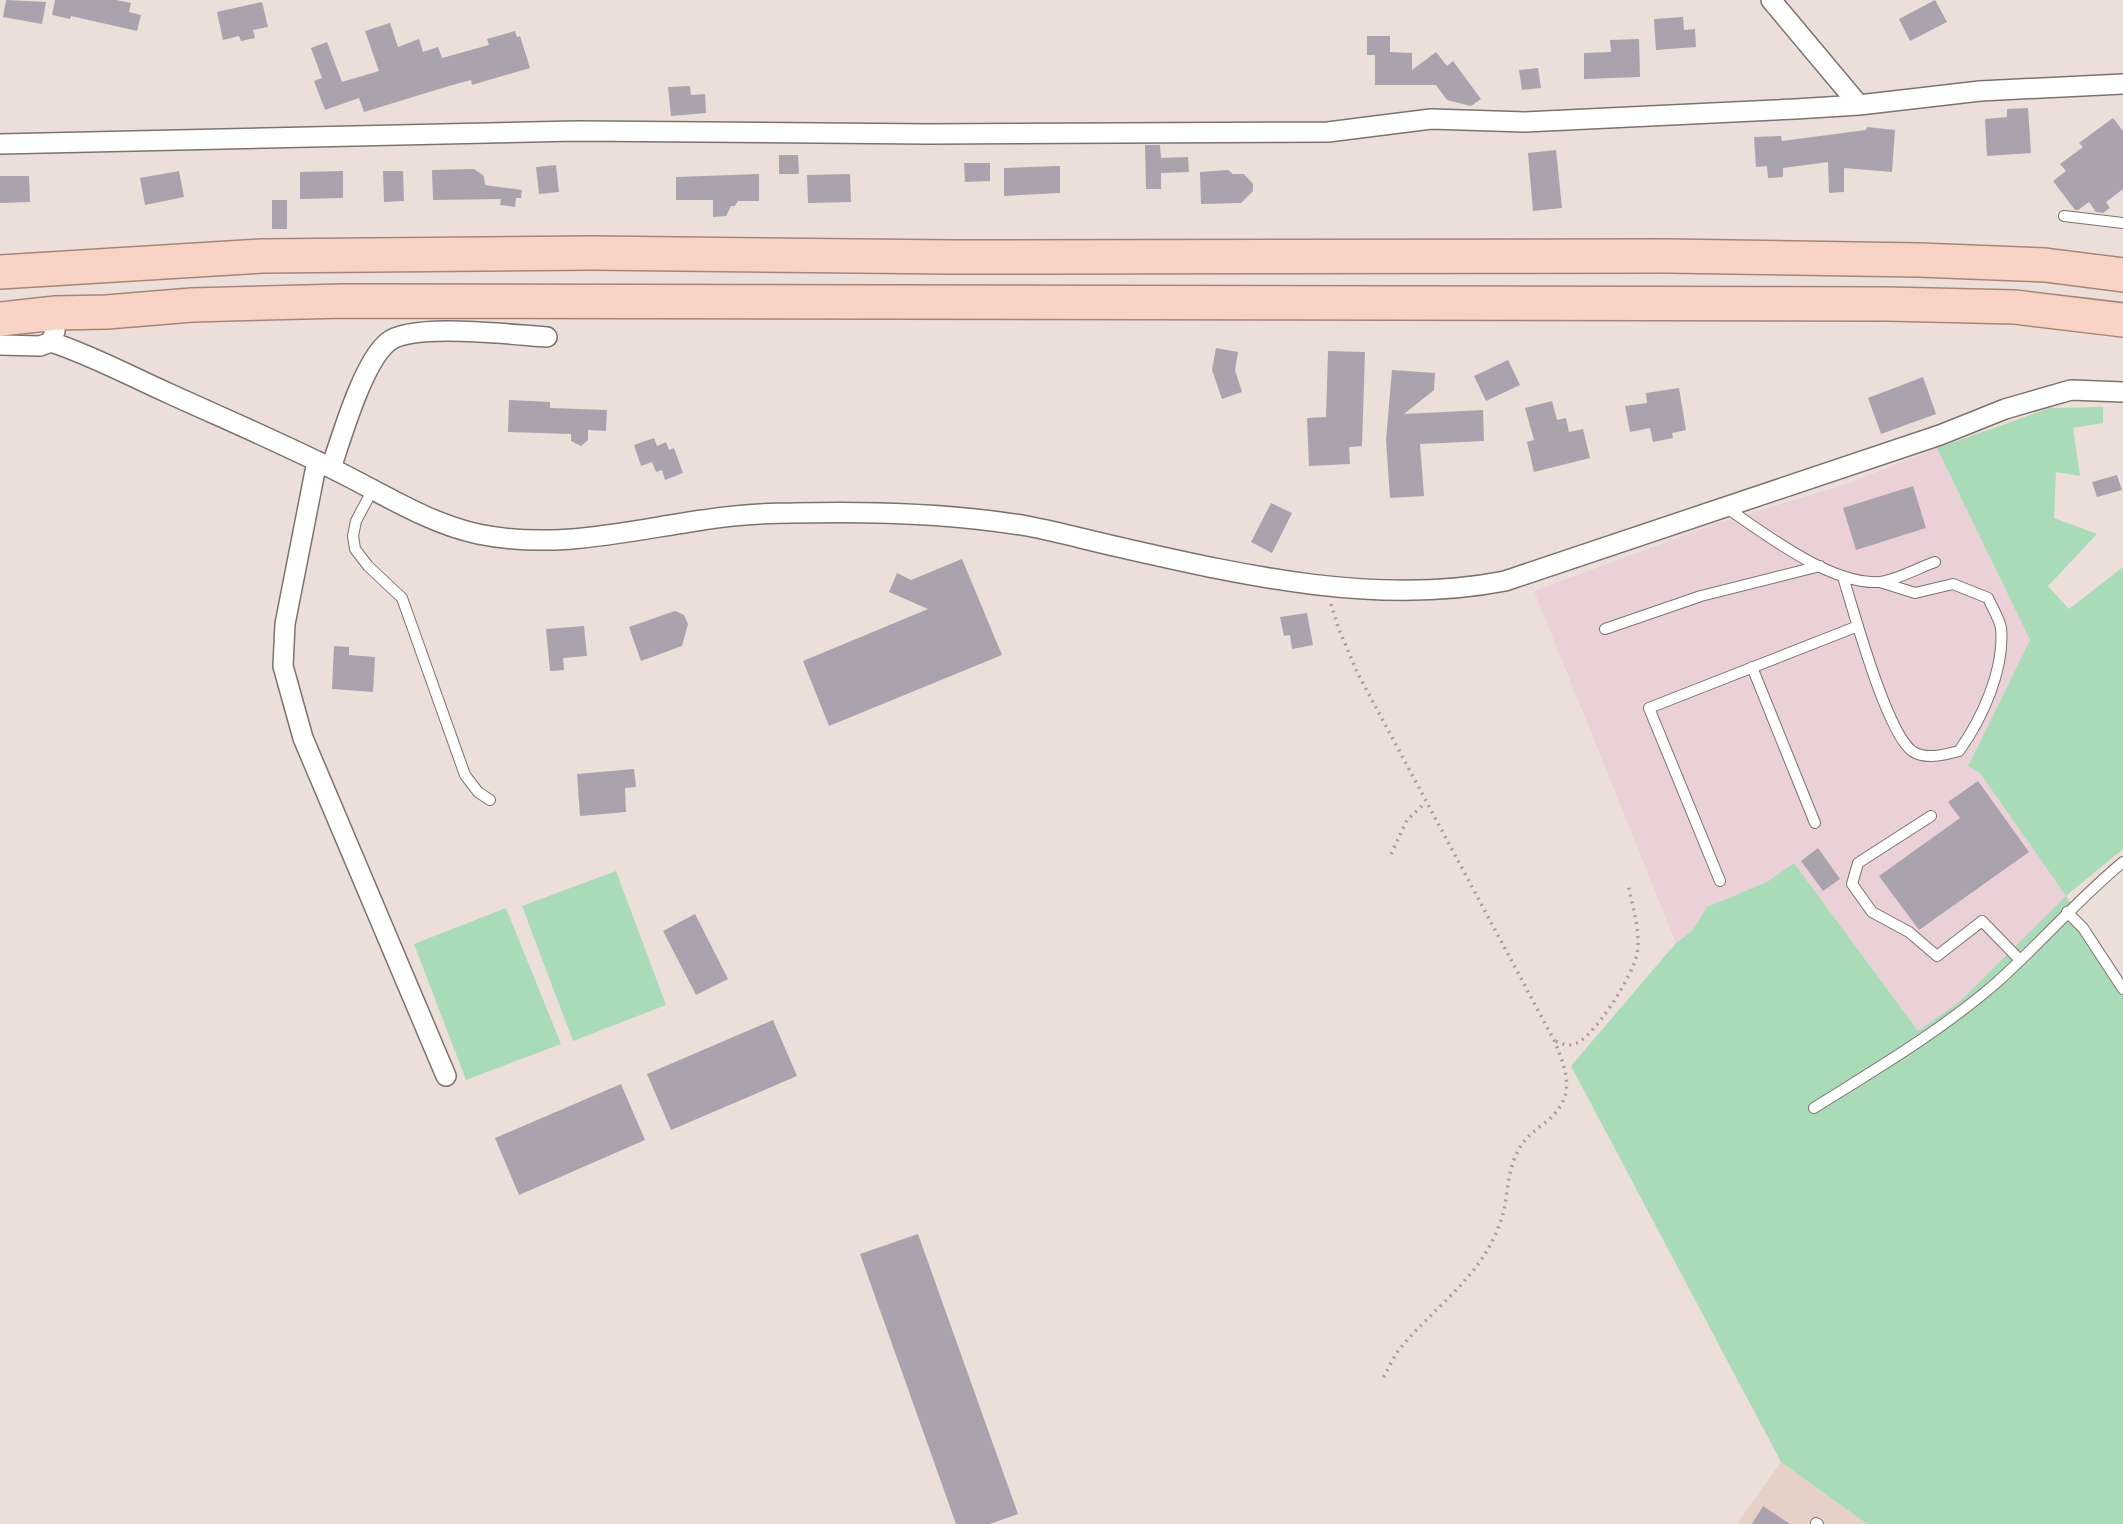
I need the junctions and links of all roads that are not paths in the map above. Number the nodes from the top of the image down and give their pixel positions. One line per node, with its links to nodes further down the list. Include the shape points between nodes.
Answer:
1 (1771, 0): 3 (street)
2 (2123, 84): 3 (street, via 1980,91)
3 (1859, 106): 4 (street, via 1525,122 1431,119 1298,133 577,131)
4 (0, 144)
5 (2064, 216): 6 (lane)
6 (2123, 223)
7 (0, 272): 8 (highway, via 262,256 606,253 1919,260 2045,265)
8 (2123, 275)
9 (0, 319): 11 (highway)
10 (2123, 320): 11 (highway, via 2015,307 1887,304 344,301 107,312)
11 (54, 327): 13 (street, via 40,346); 15 (street)
12 (547, 337): 15 (street, via 432,331 389,340 373,358)
13 (0, 345)
14 (2123, 392): 17 (street, via 2071,390)
15 (324, 464): 16 (street); 33 (street, via 285,624 282,666 303,738)
16 (373, 489): 17 (street, via 429,517 475,533 529,541 581,539 754,515 939,515 1028,526 1273,578 1407,591 1481,585 1551,567); 25 (lane, via 356,521 355,550 402,598 465,775)
17 (1723, 506): 19 (lane)
18 (1935, 562): 21 (lane)
19 (1820, 566): 20 (lane); 23 (lane, via 1701,596)
20 (1843, 577): 21 (lane); 22 (lane)
21 (1880, 582): 22 (lane, via 1915,593 1953,584 1988,598 2000,625 2001,655 1974,730 1959,751 1936,757 1912,751 1879,689)
22 (1858, 626): 24 (lane)
23 (1605, 629)
24 (1752, 667): 27 (lane); 29 (lane, via 1648,708)
25 (490, 800)
26 (1931, 816): 31 (lane, via 1857,863 1852,884 1872,912 1909,932 1937,956 1982,921)
27 (1815, 823)
28 (2123, 862): 30 (lane)
29 (1720, 881)
30 (2067, 912): 31 (lane); 32 (lane, via 2083,928)
31 (2019, 959): 34 (lane, via 1926,1038)
32 (2123, 989)
33 (446, 1076)
34 (1814, 1108)

